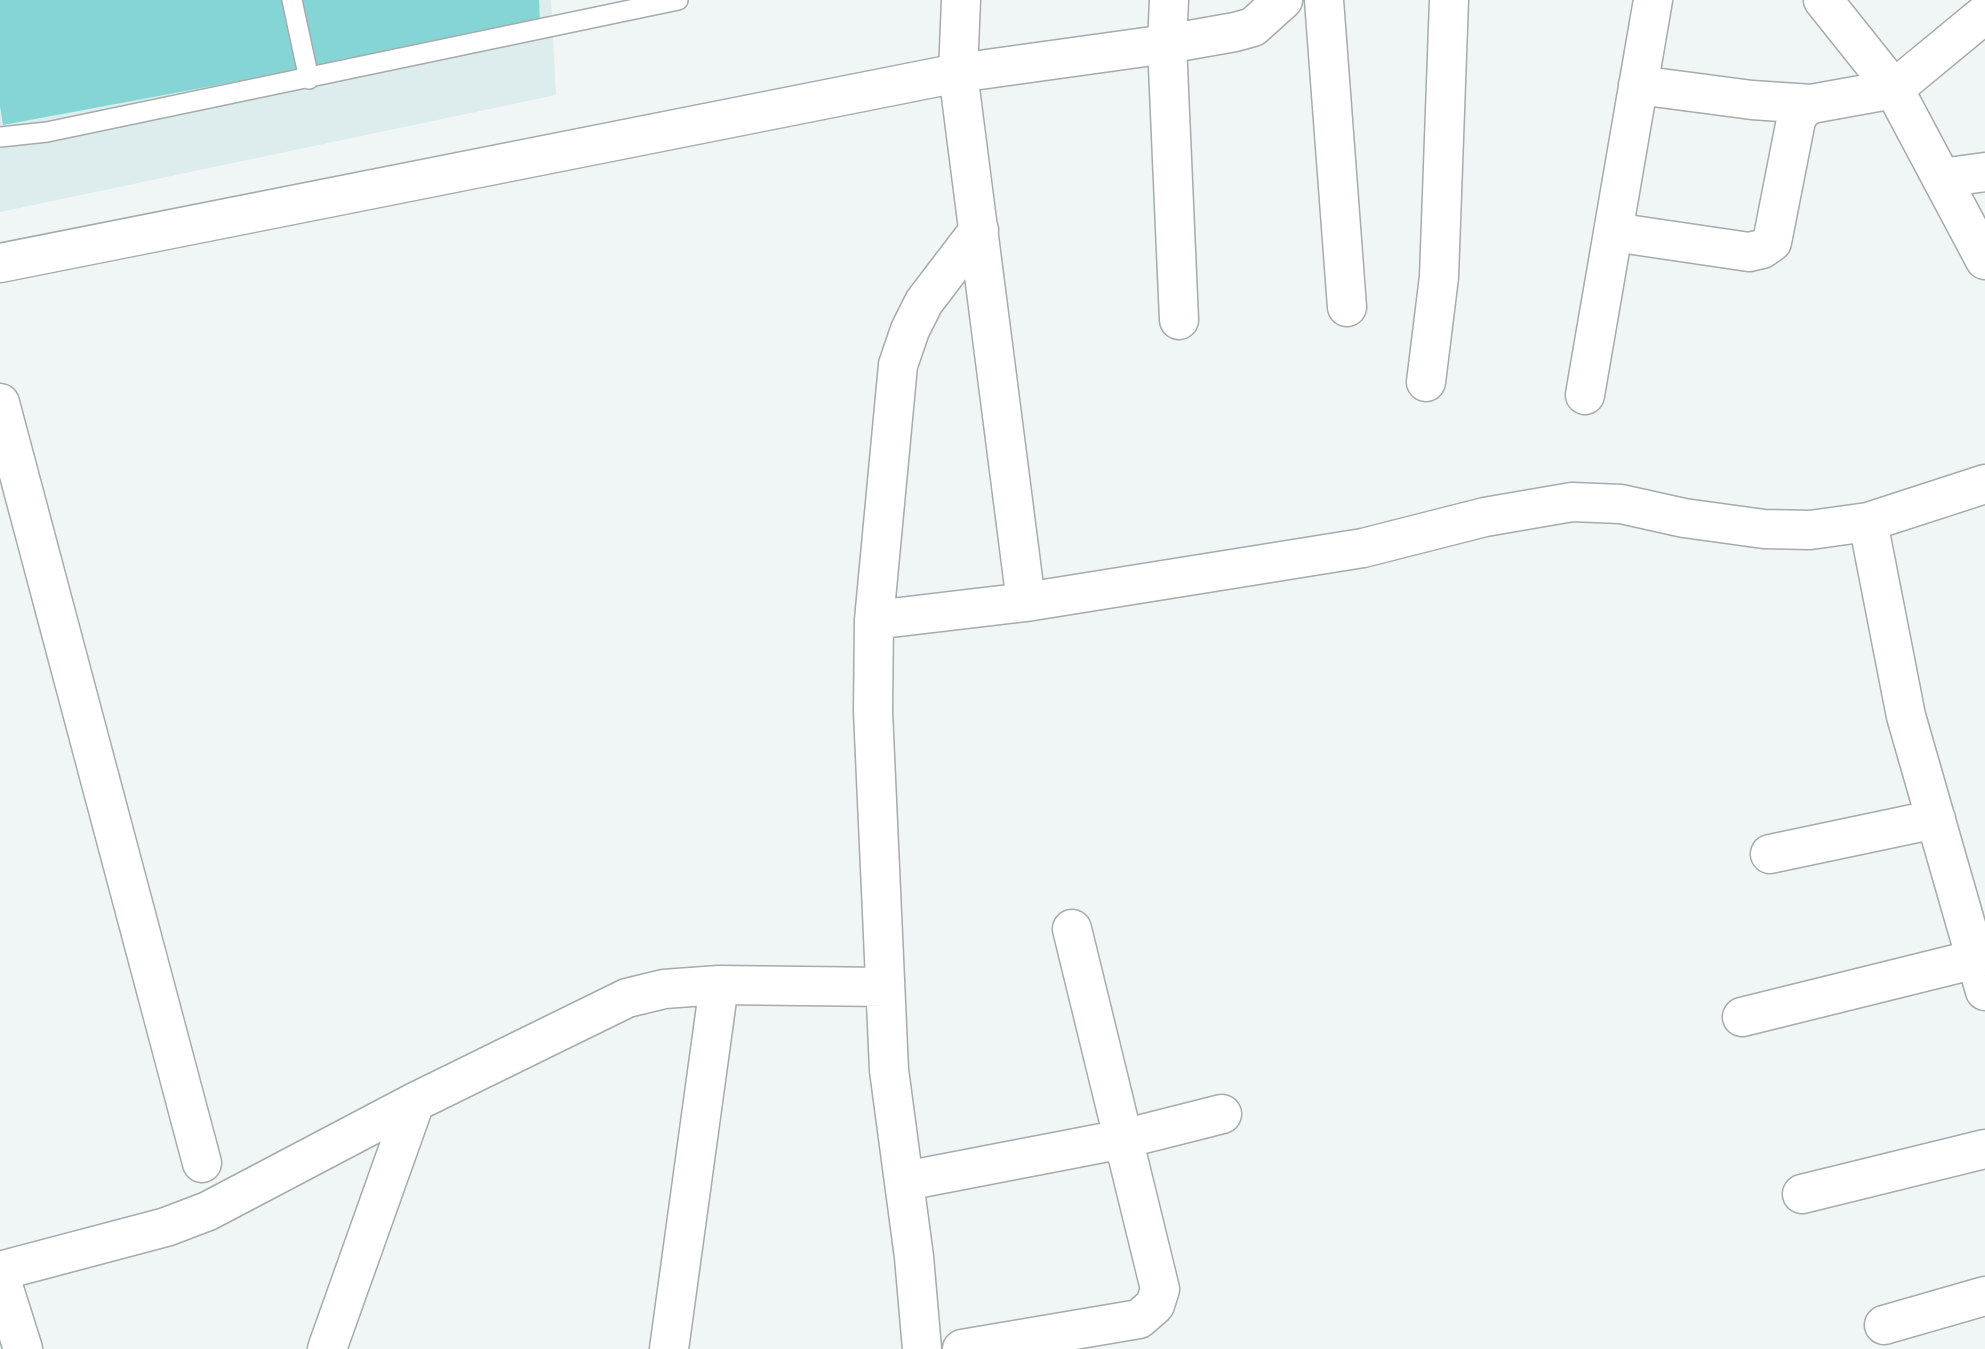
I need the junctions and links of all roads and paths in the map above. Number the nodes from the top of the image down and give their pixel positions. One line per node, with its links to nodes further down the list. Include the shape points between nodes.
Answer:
1 (292, 0): 13 (lane)
2 (678, 0): 13 (lane)
3 (961, 0): 12 (street)
4 (1169, 0): 11 (street)
5 (1283, 0): 11 (street, via 1253,27)
6 (1324, 0): 24 (street)
7 (1449, 0): 26 (street, via 1439,277)
8 (1653, 0): 14 (street)
9 (1823, 0): 15 (street)
10 (1985, 15): 15 (street)
11 (1167, 44): 12 (street); 25 (street)
12 (958, 73): 20 (street); 23 (street)
13 (309, 79): 17 (lane, via 47,132)
14 (1638, 85): 16 (street); 21 (street)
15 (1894, 89): 16 (street); 19 (street)
16 (1811, 104): 21 (street, via 1796,120 1772,242 1762,250 1749,252)
17 (0, 137)
18 (1985, 172): 19 (street)
19 (1941, 178): 22 (street)
20 (979, 230): 32 (street); 33 (street, via 924,302 898,365)
21 (1613, 232): 27 (street)
22 (1985, 260)
23 (0, 263)
24 (1347, 307)
25 (1179, 320)
26 (1426, 382)
27 (1585, 395)
28 (0, 403): 29 (street)
29 (9, 475): 45 (street)
30 (1985, 484): 31 (street)
31 (1868, 522): 32 (street, via 1810,530 1765,529 1621,504 1572,502 1485,517 1363,548); 34 (street, via 1906,716)
32 (1026, 602): 33 (street)
33 (874, 620): 39 (street, via 873,711)
34 (1936, 819): 35 (street); 37 (street)
35 (1770, 854)
36 (1072, 929): 43 (street)
37 (1978, 951): 40 (street)
38 (719, 985): 39 (street); 41 (street, via 664,989 627,998); 53 (street)
39 (885, 987): 46 (street, via 889,1070)
40 (1742, 1017)
41 (415, 1102): 48 (street, via 208,1211); 52 (street)
42 (1222, 1114): 43 (street)
43 (1124, 1139): 46 (street); 55 (street, via 1160,1289 1155,1305 1139,1319)
44 (1985, 1149): 47 (street)
45 (202, 1163)
46 (905, 1181): 54 (street)
47 (1802, 1194)
48 (0, 1274): 51 (street)
49 (1985, 1296): 50 (street)
50 (1884, 1325)
51 (23, 1349)
52 (327, 1349)
53 (669, 1349)
54 (922, 1349)
55 (962, 1349)

